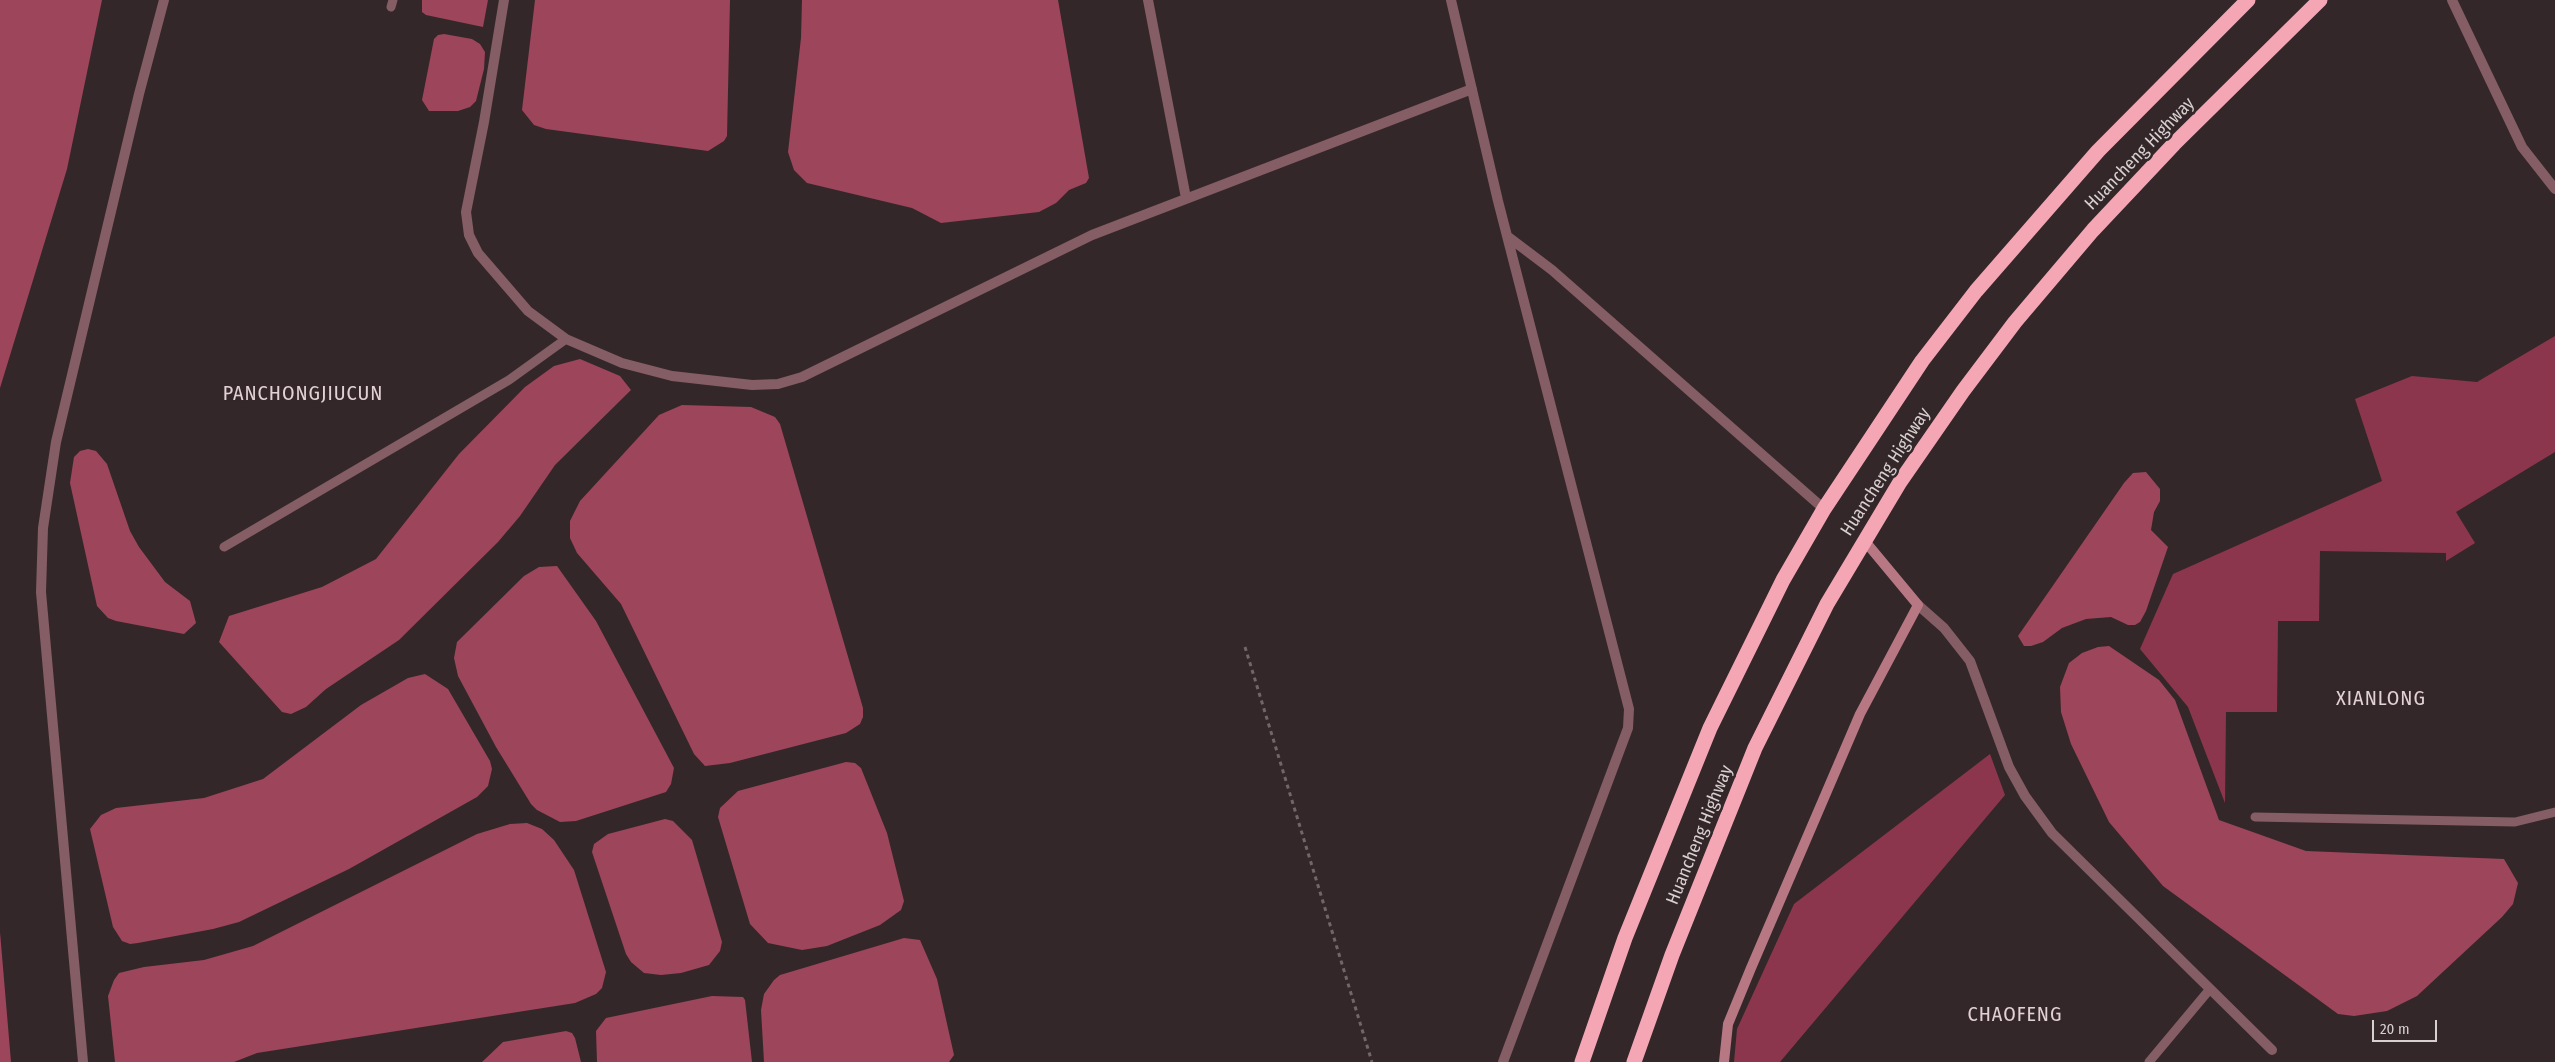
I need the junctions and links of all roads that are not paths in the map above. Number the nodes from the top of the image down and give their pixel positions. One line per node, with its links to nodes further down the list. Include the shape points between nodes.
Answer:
1 (164, 0): 21 (street, via 136,103 56,442 43,528 41,592)
2 (504, 0): 12 (street, via 466,212 467,224 484,260 528,311)
3 (1148, 0): 10 (street)
4 (1451, 0): 8 (street)
5 (2248, 0): 13 (highway, Huancheng Highway, via 2098,151 1976,291 1922,362)
6 (2320, 0): 14 (highway, Huancheng Highway, via 2154,164 2021,315 1963,390)
7 (2452, 0): 9 (street, via 2522,147)
8 (1472, 89): 10 (street); 11 (street)
9 (2555, 189)
10 (1186, 198): 12 (street, via 1092,235 802,377 778,384 752,385 672,376 622,363)
11 (1507, 236): 13 (street, via 1552,270); 22 (street, via 1622,674 1630,720)
12 (566, 339): 15 (lane, via 509,380)
13 (1824, 509): 23 (highway, Huancheng Highway, via 1783,580 1710,728 1625,938)
14 (1864, 540): 16 (street); 24 (highway, Huancheng Highway, via 1822,613 1755,748 1672,956)
15 (224, 547)
16 (1918, 605): 19 (street, via 1944,628 1970,661 2009,767 2052,833); 25 (street, via 1860,714 1750,968 1728,1024)
17 (2555, 812): 18 (lane, via 2515,822)
18 (2255, 817)
19 (2210, 989): 20 (street); 26 (lane)
20 (2272, 1050)
21 (83, 1062)
22 (1504, 1062)
23 (1582, 1062)
24 (1634, 1062)
25 (1724, 1062)
26 (2149, 1062)

